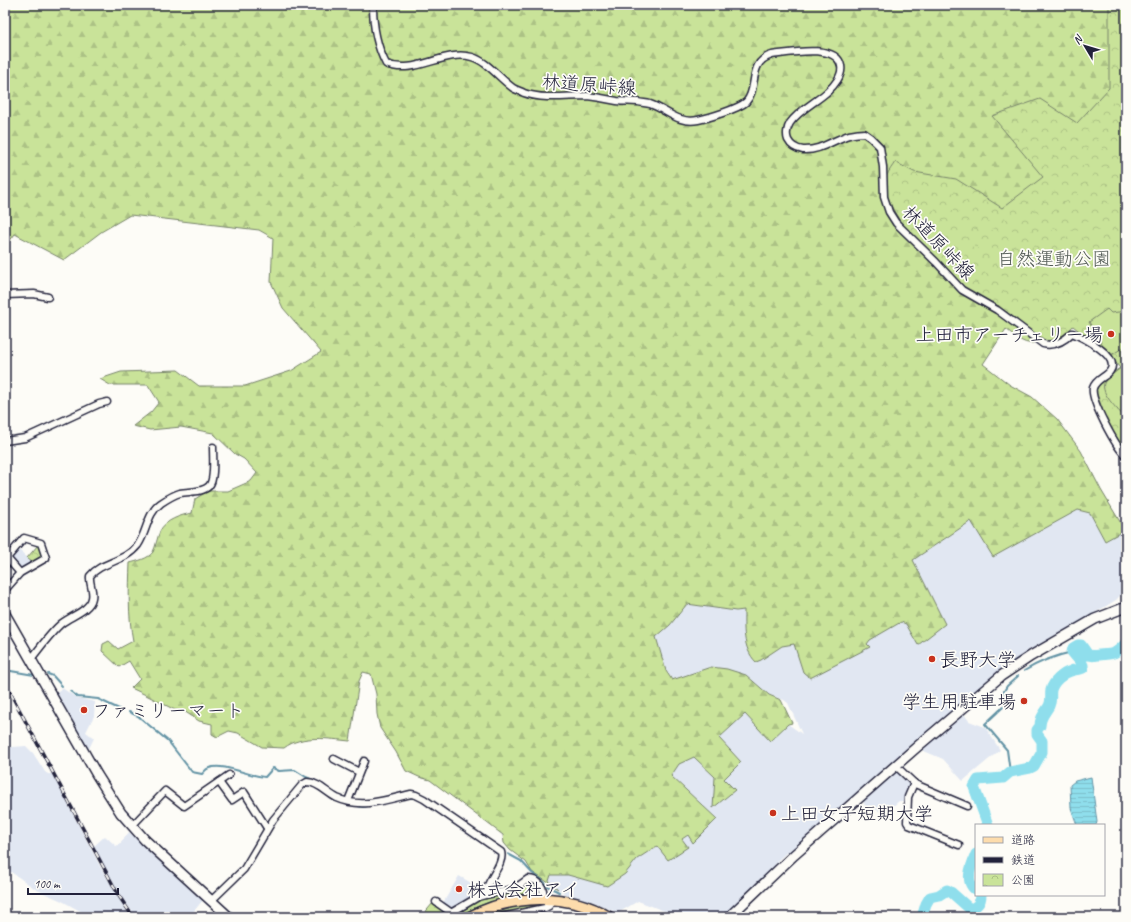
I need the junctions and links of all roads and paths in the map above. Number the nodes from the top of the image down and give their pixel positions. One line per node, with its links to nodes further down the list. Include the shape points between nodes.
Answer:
1 (374, 5): 7 (street, 林道原峠線, via 373,22 377,44 386,64 402,67 462,55 474,57 513,88 526,93 541,97 589,96 650,104 678,119 696,120 731,110 746,102 759,63 766,56 810,51 835,55 839,58 842,69 839,77 828,91 790,123 787,138 791,145 798,149 810,150 848,135 864,133 880,147 884,197 889,212 905,233 962,290 997,310 1043,344 1056,344 1072,333 1096,345 1111,360 1112,369 1094,385 1093,391 1106,426)
2 (5, 295): 3 (street, via 34,294)
3 (48, 297)
4 (107, 402): 5 (street, via 26,438)
5 (5, 441)
6 (213, 447): 12 (street, via 212,478 208,486 172,496 159,504 152,512 138,545 128,555 96,569 90,576 91,602 84,610 60,625)
7 (1126, 456)
8 (20, 573): 8 (street, via 46,558 41,543 24,538 7,558); 9 (street)
9 (5, 590)
10 (1126, 607): 15 (street, via 1095,619 1015,666)
11 (5, 614): 12 (street)
12 (31, 659): 22 (street, via 97,775 121,814)
13 (334, 759): 16 (street)
14 (364, 761): 16 (street)
15 (896, 766): 19 (street); 35 (street, via 794,855)
16 (359, 772): 20 (street)
17 (229, 775): 18 (street)
18 (219, 782): 22 (street, via 184,806 165,791); 23 (street, via 232,800 244,792)
19 (914, 783): 21 (street); 24 (street, via 908,797 909,825)
20 (348, 801): 23 (street, via 306,782); 25 (street, via 361,804 416,795 500,850 502,858 486,887)
21 (966, 806)
22 (132, 826): 27 (street)
23 (267, 828): 27 (street, via 244,868)
24 (959, 845)
25 (485, 894): 26 (street, via 512,889 524,880 532,879 542,887); 29 (street)
26 (548, 899): 32 (main road, via 509,902); 33 (street, via 551,904 545,908); 34 (main road, via 581,905)
27 (211, 901): 30 (street)
28 (436, 902): 29 (street)
29 (453, 914): 31 (street)
30 (229, 917)
31 (444, 917)
32 (470, 917)
33 (501, 917)
34 (609, 917)
35 (729, 917)

